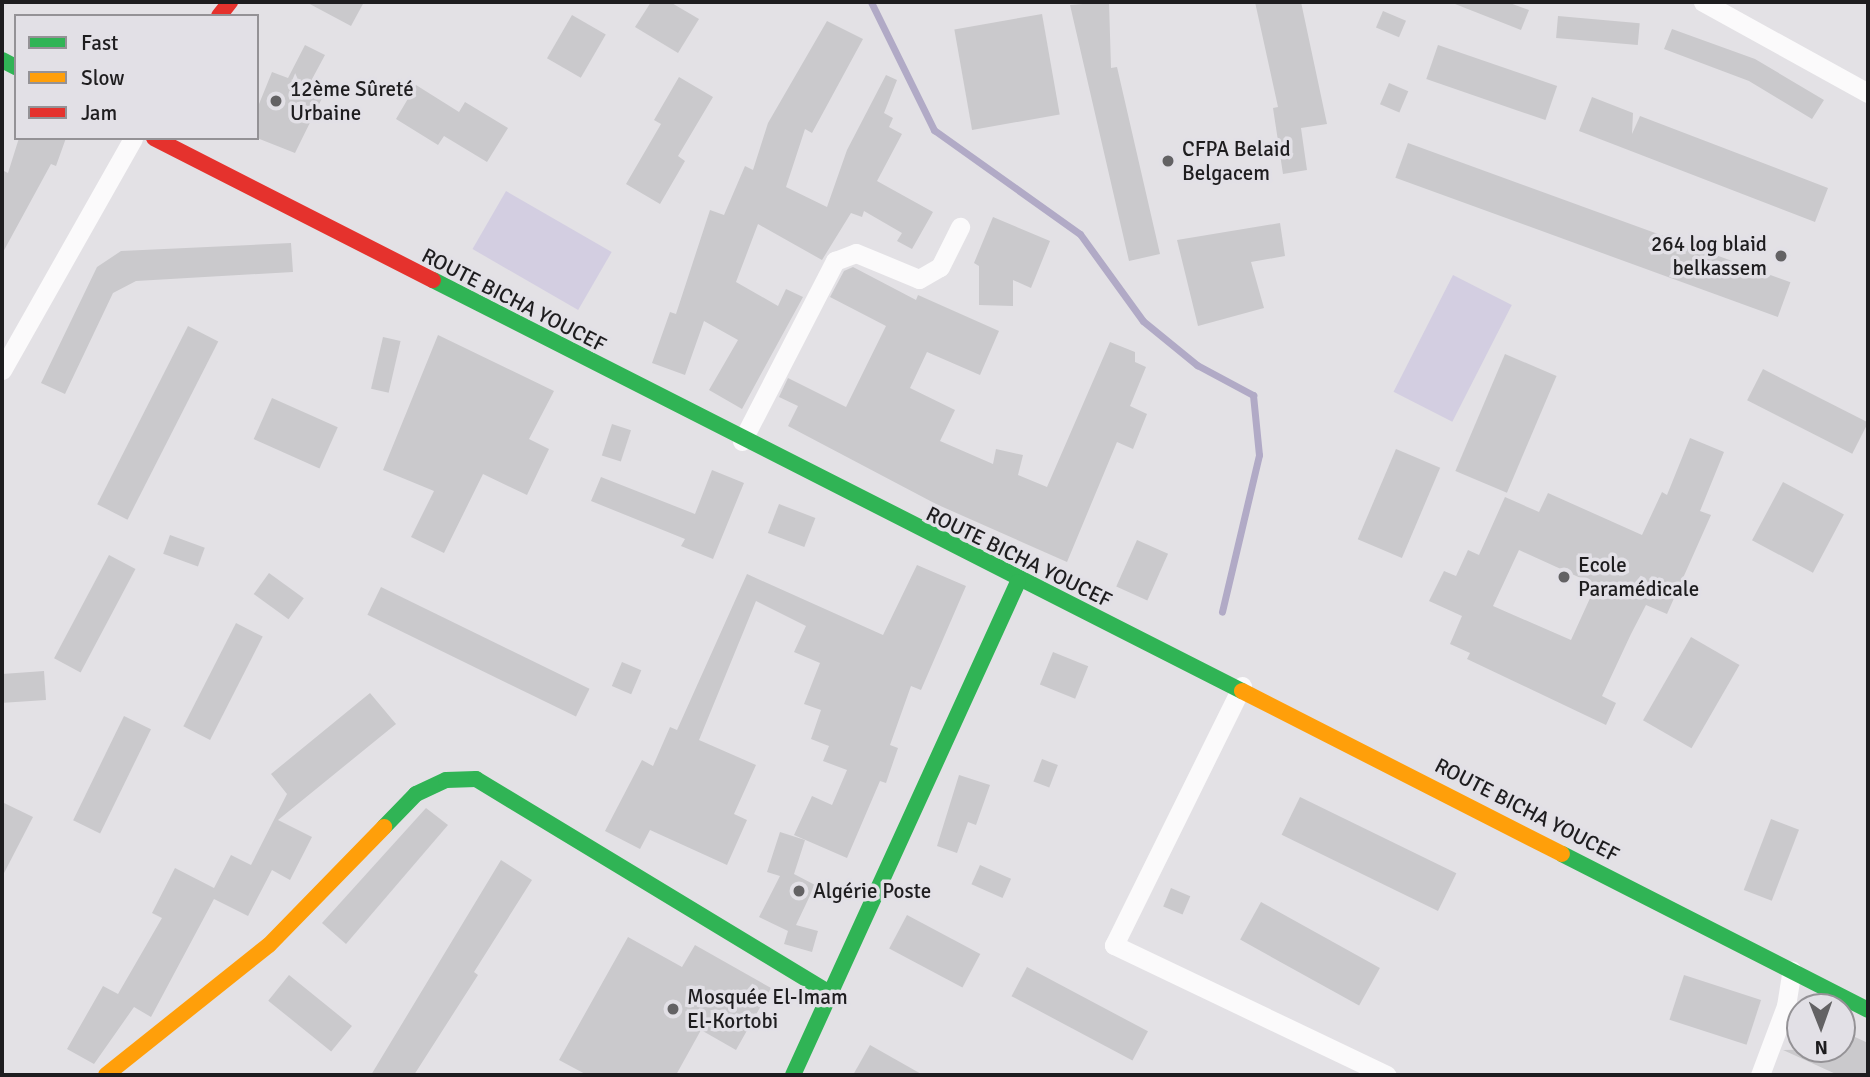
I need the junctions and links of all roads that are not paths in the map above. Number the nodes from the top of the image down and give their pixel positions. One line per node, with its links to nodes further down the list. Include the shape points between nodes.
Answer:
1 (1703, 2): 2 (street)
2 (1868, 93)
3 (132, 140): 6 (street)
4 (158, 140): 7 (main road, ROUTE BICHA YOUCEF)
5 (960, 227): 7 (street, via 940,267 919,279 856,253 835,261)
6 (2, 370)
7 (742, 441): 8 (main road, ROUTE BICHA YOUCEF)
8 (1018, 582): 9 (main road, ROUTE BICHA YOUCEF); 11 (main road)
9 (1242, 686): 10 (main road, ROUTE BICHA YOUCEF); 15 (street, via 1114,945)
10 (1791, 970): 12 (main road, ROUTE BICHA YOUCEF); 16 (street, via 1786,1006)
11 (830, 993): 13 (main road, via 476,779 446,780 416,794 268,945); 14 (main road)
12 (1868, 1010)
13 (106, 1075)
14 (793, 1075)
15 (1387, 1075)
16 (1760, 1075)

